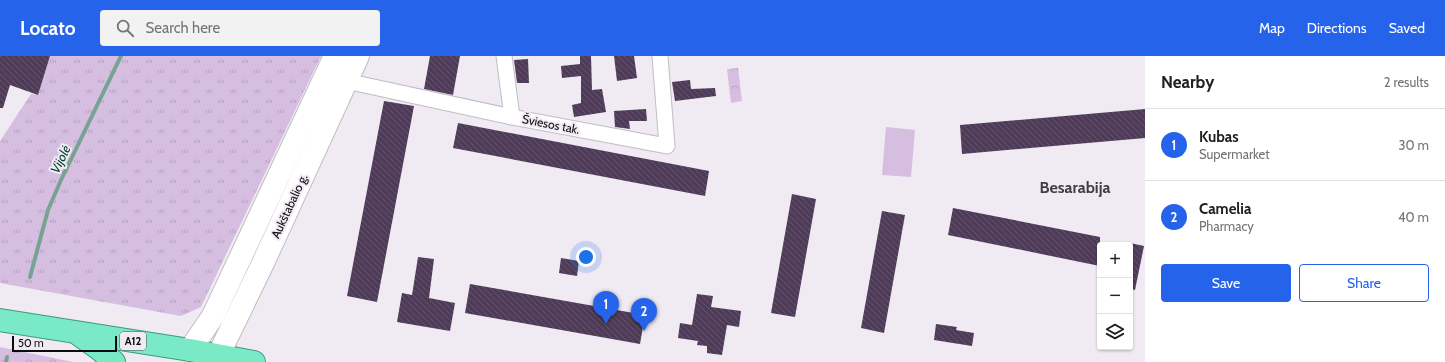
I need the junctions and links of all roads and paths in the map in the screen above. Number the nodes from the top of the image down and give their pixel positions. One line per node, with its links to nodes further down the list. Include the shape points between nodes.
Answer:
1 (335, 56): 9 (main road, Aukštabalio g., via 213,316)
2 (358, 56): 5 (main road, Aukštabalio g.)
3 (504, 56): 6 (street)
4 (660, 56): 6 (street, Šviesos tak., via 667,146)
5 (346, 81): 6 (street, Šviesos tak.); 10 (main road, Aukštabalio g.)
6 (512, 117)
7 (0, 320): 8 (highway, A12)
8 (76, 332): 9 (highway, A12); 11 (highway)
9 (190, 350): 10 (highway, A12)
10 (218, 356): 12 (highway, A12)
11 (114, 362)
12 (254, 362)

